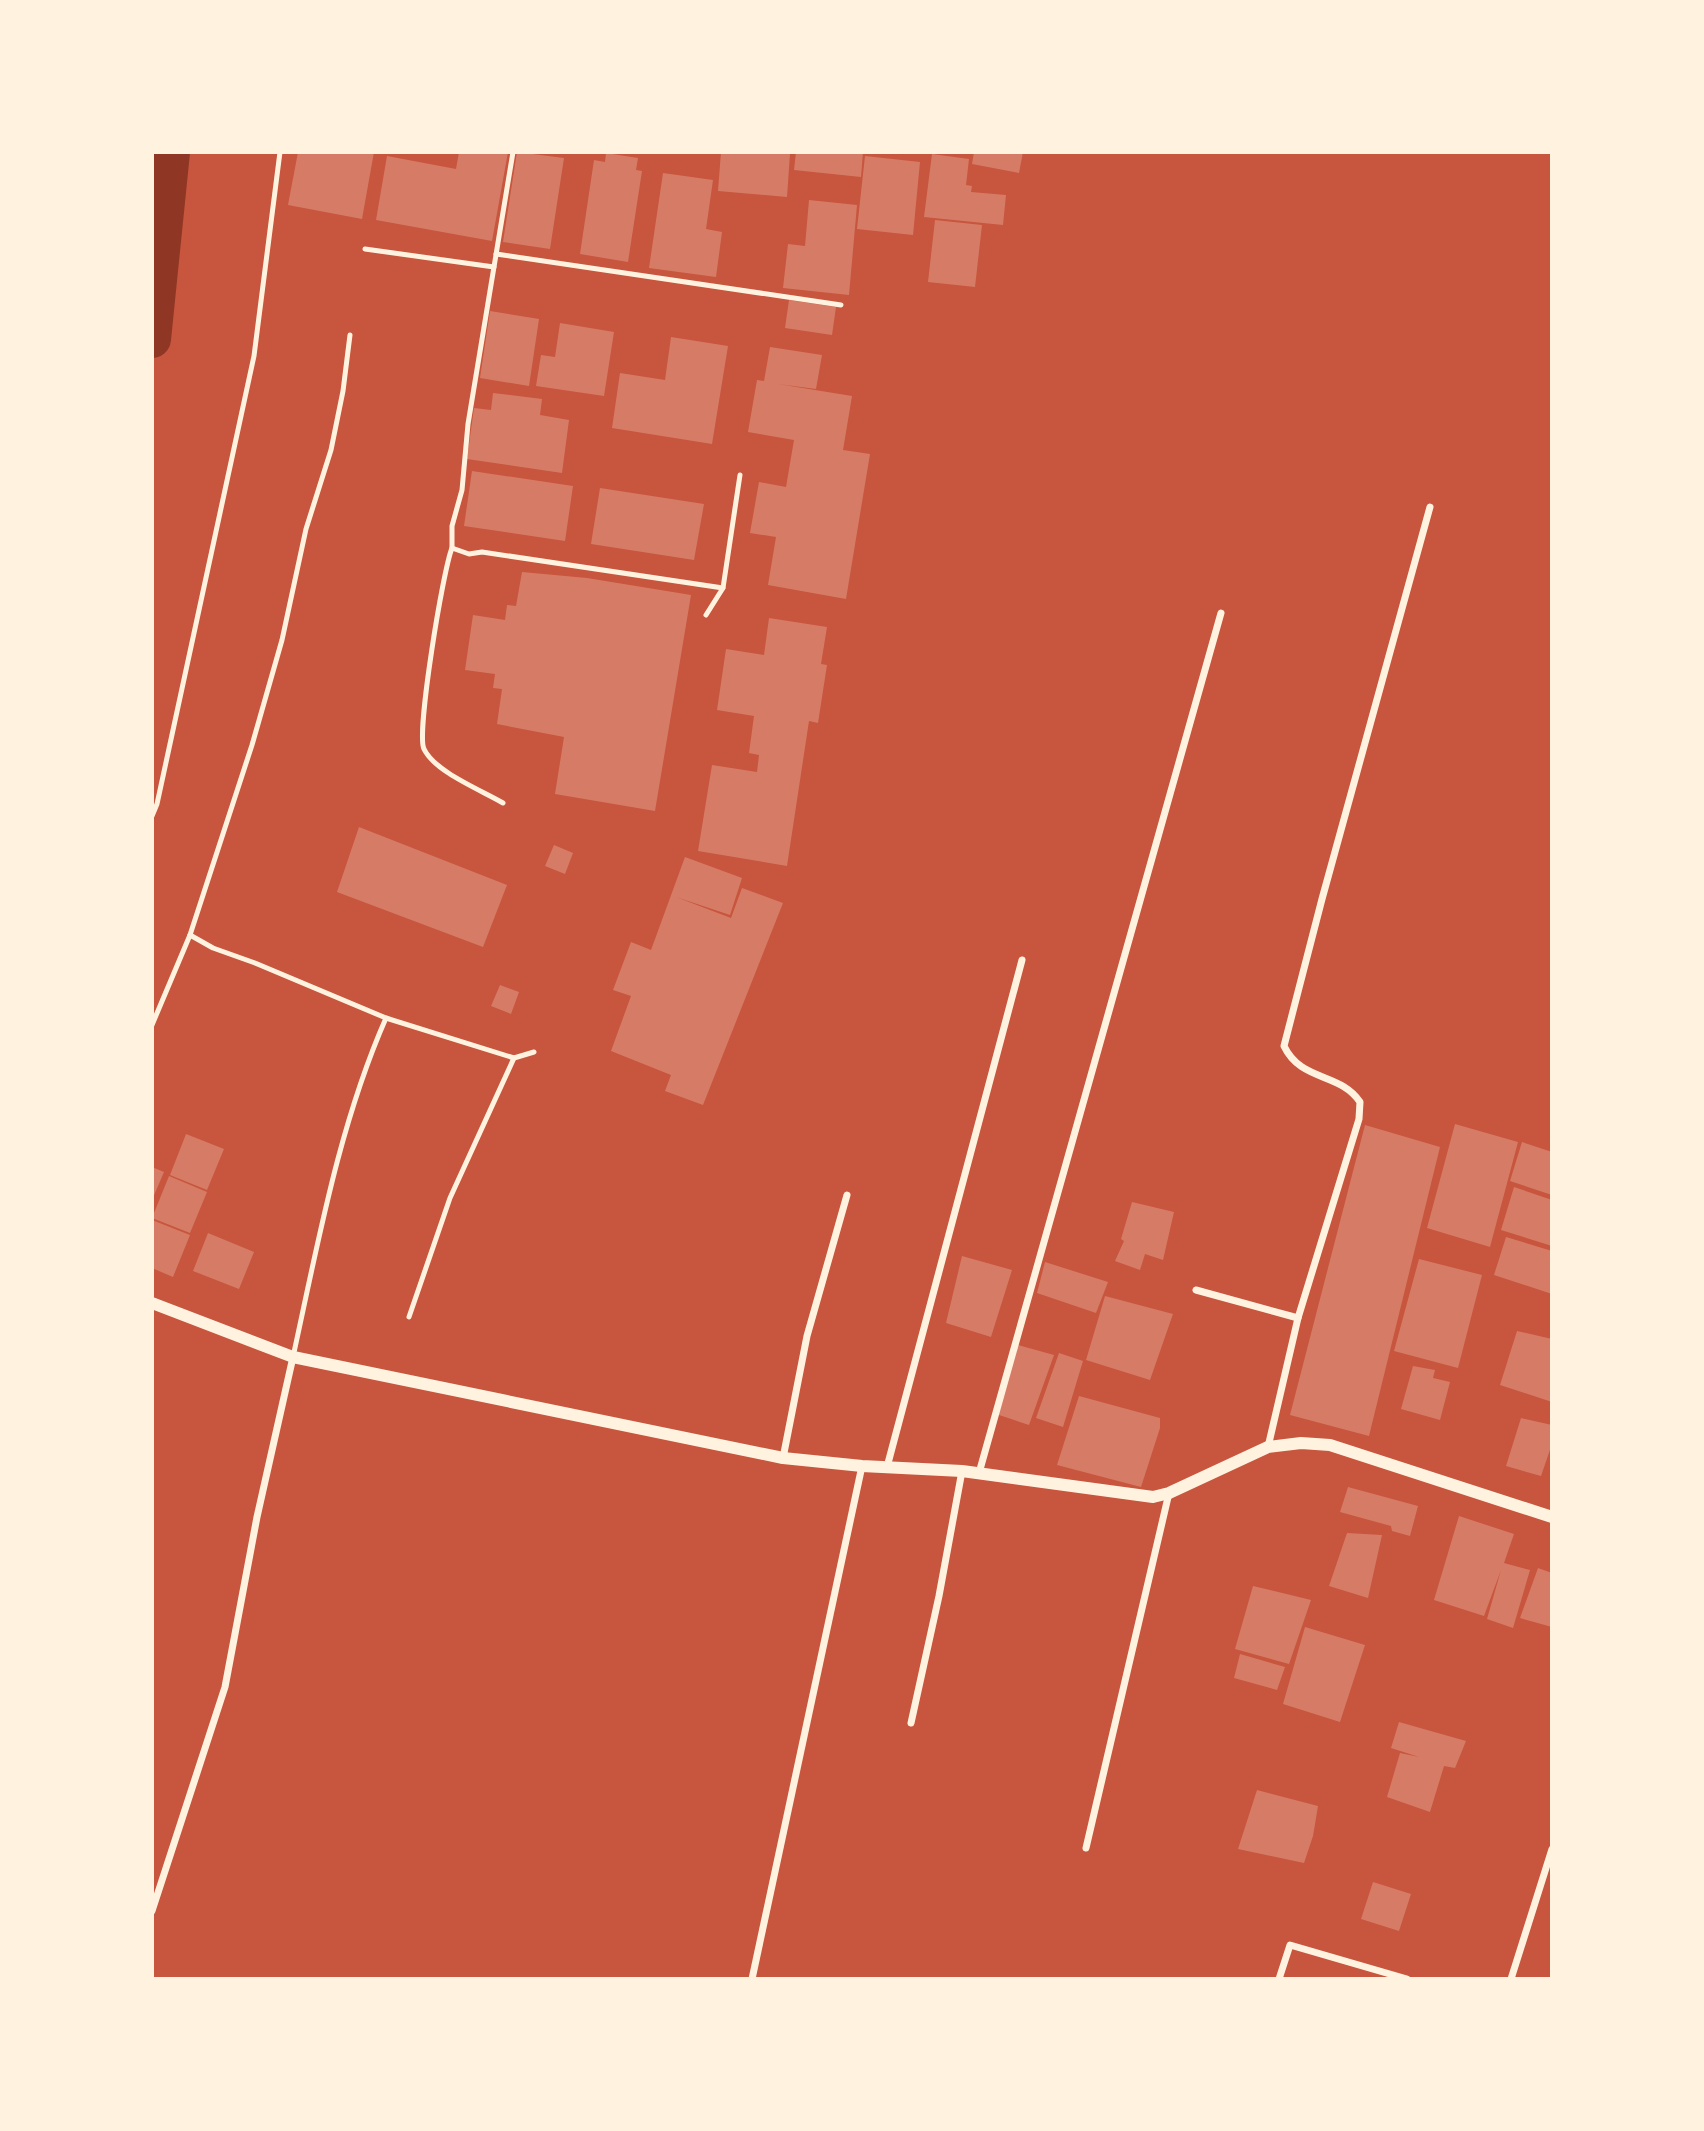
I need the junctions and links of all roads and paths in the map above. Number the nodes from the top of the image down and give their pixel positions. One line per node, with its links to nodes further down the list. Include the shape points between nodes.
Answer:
1 (280, 152): 15 (lane, via 254,356)
2 (513, 152): 4 (lane)
3 (365, 249): 5 (lane)
4 (496, 254): 5 (lane); 6 (lane)
5 (494, 267): 10 (lane)
6 (841, 305)
7 (350, 335): 16 (lane, via 331,450 306,529 282,640)
8 (740, 475): 11 (lane)
9 (1430, 507): 26 (street, via 1284,1046 1290,1059 1302,1068 1352,1090 1360,1102 1359,1119)
10 (452, 548): 11 (lane); 14 (lane, via 439,608 423,748 436,765)
11 (723, 588): 13 (lane)
12 (1221, 613): 33 (street)
13 (706, 615)
14 (503, 803)
15 (152, 816)
16 (190, 935): 18 (lane); 19 (lane)
17 (1022, 960): 31 (street)
18 (386, 1018): 21 (lane); 27 (lane, via 334,1172)
19 (152, 1025)
20 (534, 1052): 21 (lane)
21 (514, 1058): 25 (lane, via 450,1198)
22 (847, 1195): 29 (street, via 807,1336)
23 (1196, 1290): 26 (street)
24 (152, 1303): 27 (street)
25 (409, 1317)
26 (1298, 1318): 28 (street)
27 (293, 1357): 29 (street); 39 (street, via 225,1687)
28 (1268, 1447): 34 (street); 35 (street, via 1330,1445)
29 (783, 1458): 30 (street)
30 (862, 1466): 31 (street); 40 (street)
31 (887, 1467): 32 (street)
32 (962, 1471): 33 (street); 36 (street)
33 (979, 1473): 34 (street, via 1142,1497)
34 (1168, 1493): 37 (street)
35 (1552, 1517)
36 (911, 1723)
37 (1086, 1848)
38 (1552, 1849): 43 (street)
39 (152, 1911)
40 (752, 1979)
41 (1279, 1979): 42 (street, via 1290,1945)
42 (1407, 1979)
43 (1511, 1979)

